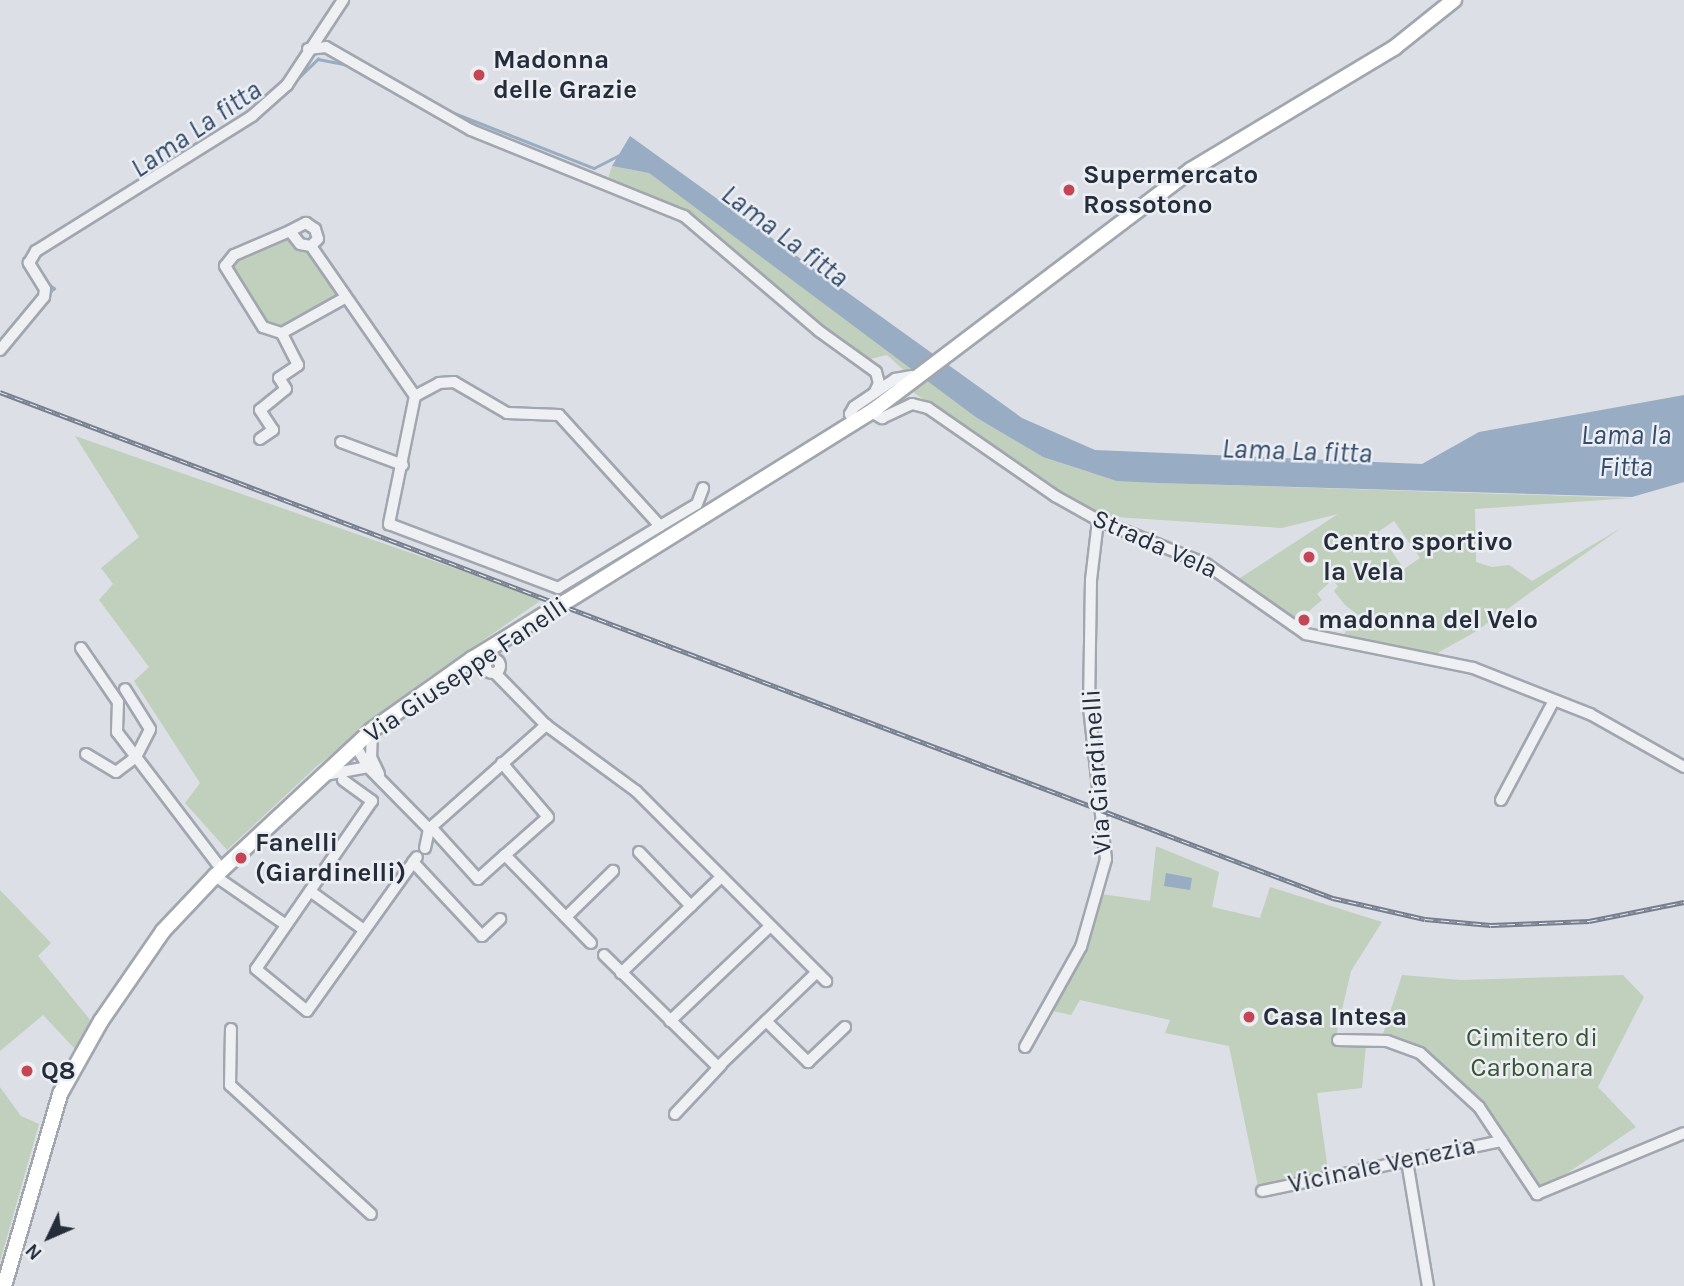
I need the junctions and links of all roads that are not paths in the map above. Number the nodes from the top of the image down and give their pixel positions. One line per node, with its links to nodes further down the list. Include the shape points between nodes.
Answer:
1 (343, 0): 3 (street)
2 (1454, 0): 11 (main road, Via Giuseppe Fanelli, via 1394,48 1191,170)
3 (325, 26): 4 (street); 5 (street, via 324,38)
4 (308, 50): 5 (street, via 321,46); 10 (street, via 287,85 252,116 36,251 29,263 45,289 44,297)
5 (331, 50): 12 (street, via 471,130 684,216 819,331 876,372 879,383)
6 (290, 231): 7 (street, via 300,244); 7 (street, via 306,223 315,229 318,239); 9 (street, via 234,255 225,266 263,327)
7 (311, 246): 8 (street)
8 (345, 298): 9 (street); 13 (street)
9 (282, 333): 16 (street, via 298,365 279,379 286,389 260,410 273,430)
10 (0, 350)
11 (922, 376): 12 (street, via 895,379); 14 (main road, Via Giuseppe Fanelli)
12 (875, 392): 15 (street, via 849,411)
13 (415, 396): 18 (street); 21 (street, via 439,383 454,382 507,413 559,415)
14 (871, 412): 15 (main road, Via Giuseppe Fanelli); 20 (street, Strada Vela, via 882,418 912,404 922,405)
15 (854, 422): 27 (main road, Via Giuseppe Fanelli, bridge, via 472,659)
16 (260, 439)
17 (341, 442): 18 (street)
18 (402, 465): 21 (street, via 389,524 558,588)
19 (703, 488): 21 (street, via 697,504)
20 (1098, 520): 25 (street, Strada Vela, via 1206,564 1306,634 1458,664); 61 (street, Via Giardinelli, via 1091,580 1089,707 1105,859 1081,947)
21 (660, 526)
22 (81, 648): 30 (street, via 118,702 117,732)
23 (495, 673): 26 (street)
24 (125, 689): 30 (street, via 150,729)
25 (1553, 702): 33 (street, Strada Vela, via 1624,731); 36 (street)
26 (546, 725): 32 (street); 43 (street, via 636,791)
27 (372, 730): 28 (main road, Via Giuseppe Fanelli); 31 (street)
28 (355, 745): 31 (street); 34 (main road, Via Giuseppe Fanelli)
29 (86, 754): 30 (street, via 116,772)
30 (136, 757): 42 (street)
31 (370, 762): 34 (street); 37 (street)
32 (502, 763): 37 (street); 40 (street, via 548,817)
33 (1684, 767)
34 (321, 776): 42 (main road, Via Giuseppe Fanelli)
35 (343, 780): 44 (street, via 372,800)
36 (1501, 800)
37 (430, 828): 38 (street); 40 (street, via 478,879)
38 (425, 848)
39 (639, 852): 45 (street)
40 (505, 855): 46 (street)
41 (613, 871): 46 (street)
42 (218, 873): 48 (street); 69 (main road, Via Giuseppe Fanelli, via 151,946 60,1094)
43 (721, 877): 45 (street); 49 (street)
44 (310, 891): 48 (street); 50 (street)
45 (691, 906): 54 (street)
46 (566, 917): 51 (street)
47 (500, 919): 50 (street, via 482,936 415,859)
48 (286, 925): 50 (street, via 256,970 307,1011)
49 (770, 926): 53 (street); 56 (street)
50 (364, 930)
51 (592, 943)
52 (604, 955): 54 (street)
53 (817, 972): 55 (street); 57 (street); 62 (street)
54 (621, 973): 56 (street)
55 (826, 981)
56 (670, 1021): 62 (street)
57 (766, 1021): 58 (street, via 807,1062); 62 (street)
58 (845, 1027)
59 (230, 1029): 68 (street, via 230,1085)
60 (1338, 1040): 65 (street, via 1387,1041 1420,1053 1479,1107)
61 (1025, 1048)
62 (718, 1068): 63 (street)
63 (675, 1114)
64 (1684, 1133): 65 (street, via 1537,1194)
65 (1502, 1141): 66 (street, Vicinale Venezia)
66 (1407, 1160): 67 (street, Vicinale Venezia); 70 (street)
67 (1262, 1191)
68 (371, 1214)
69 (5, 1286)
70 (1429, 1286)

